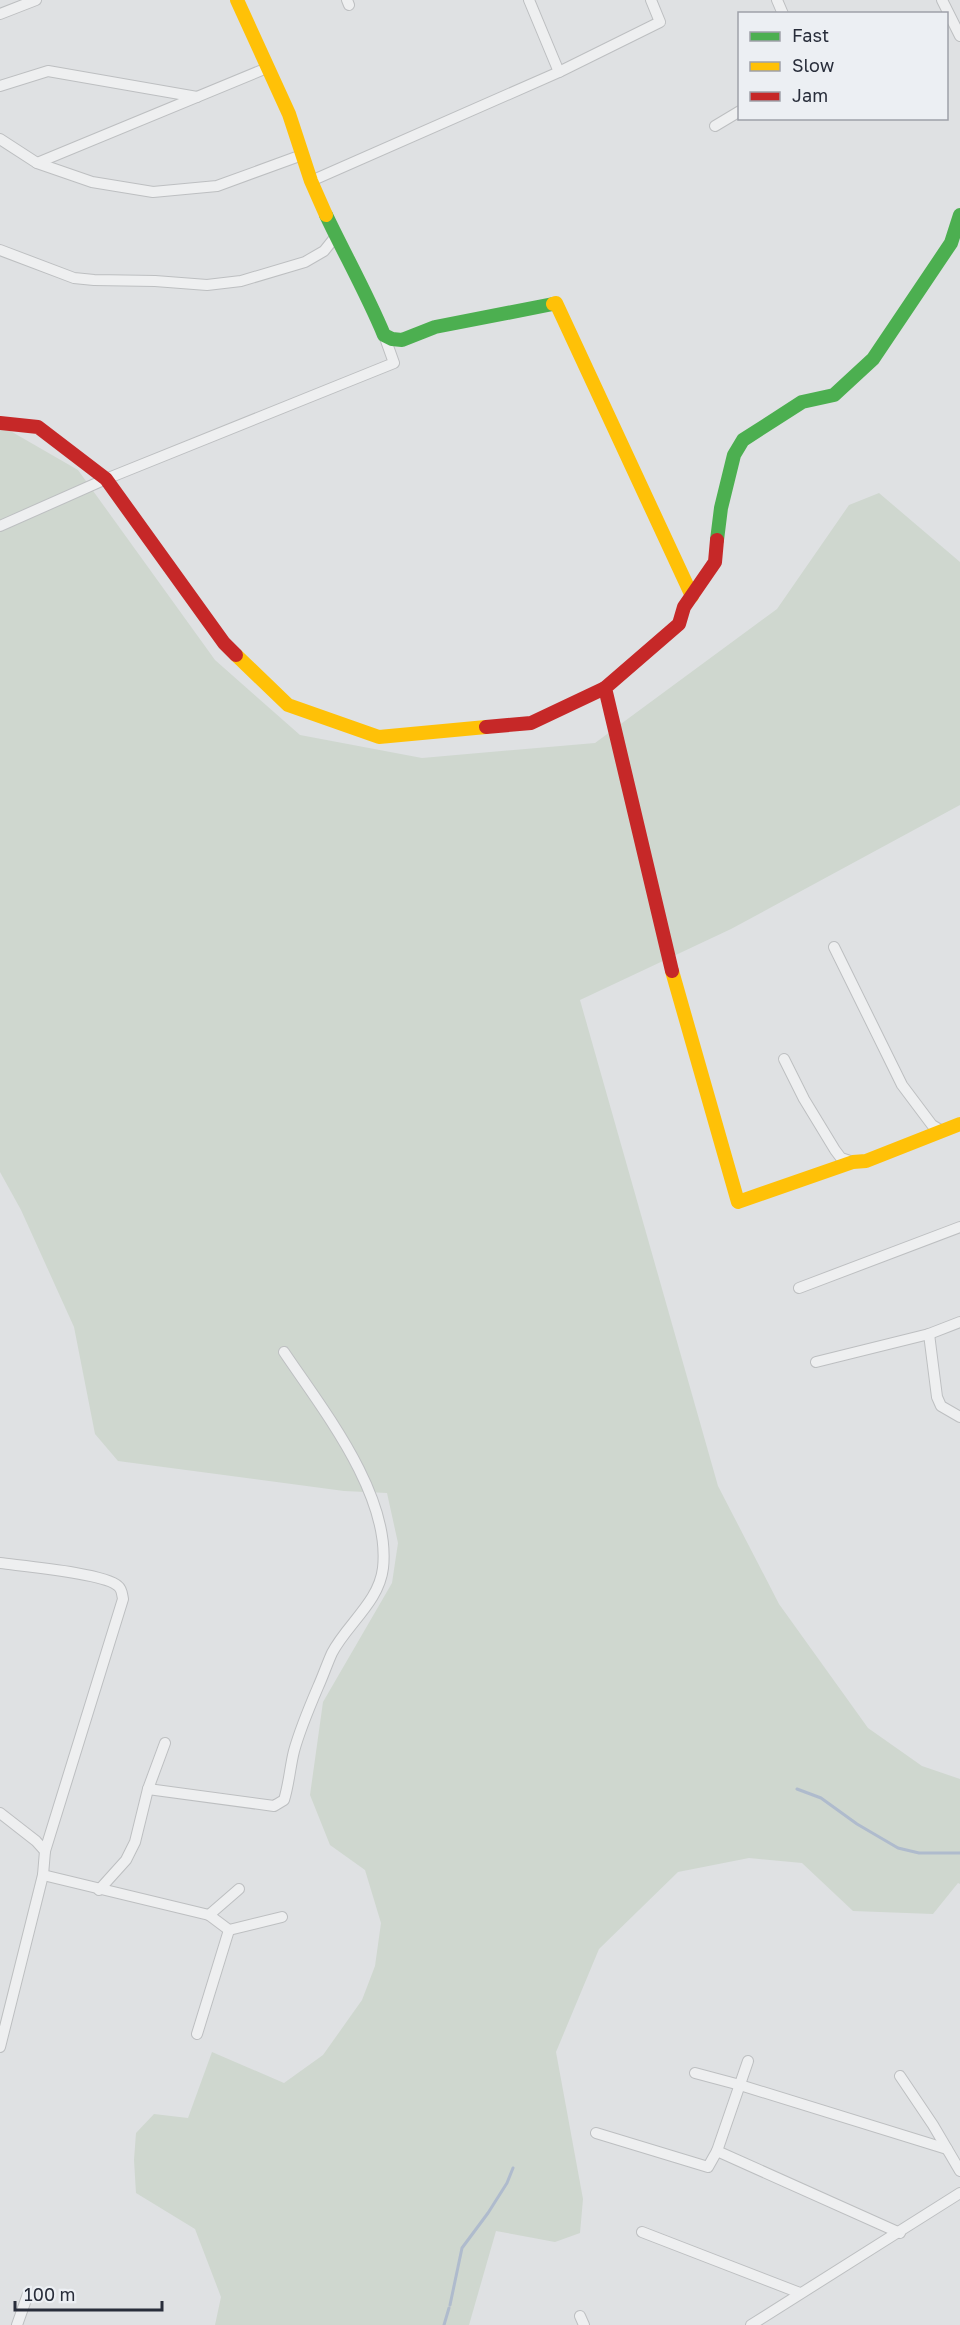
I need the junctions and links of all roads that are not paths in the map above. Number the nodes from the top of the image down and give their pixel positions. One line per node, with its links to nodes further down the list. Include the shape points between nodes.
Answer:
1 (36, 0): 6 (street)
2 (237, 0): 8 (street)
3 (529, 0): 9 (street)
4 (651, 0): 9 (street, via 660,22)
5 (942, 0): 7 (street)
6 (0, 14)
7 (960, 36)
8 (267, 68): 11 (street); 15 (street, via 289,114)
9 (559, 72): 17 (street)
10 (0, 86): 11 (street, via 48,71)
11 (198, 97): 16 (street)
12 (738, 112): 13 (street)
13 (715, 126)
14 (0, 140): 16 (street)
15 (302, 155): 16 (street, via 217,186 153,192 92,182); 17 (street)
16 (37, 163)
17 (311, 181): 19 (street)
18 (960, 215): 25 (street, via 951,243 873,359 834,395 802,402 743,440 734,456 721,508 715,562)
19 (336, 236): 20 (street, via 324,251 305,262 241,281 207,285 74,278); 21 (street)
20 (0, 250)
21 (384, 335): 23 (street, via 394,363); 25 (street, via 402,340 435,327 556,303)
22 (0, 423): 23 (street, via 38,427)
23 (106, 479): 24 (street); 26 (street, via 224,643 288,705 379,737 531,723)
24 (0, 526)
25 (692, 596): 26 (street, via 679,624)
26 (605, 688): 31 (street, via 667,953 738,1202)
27 (834, 947): 30 (street, via 902,1085 932,1125)
28 (784, 1059): 31 (street, via 835,1150 841,1158)
29 (960, 1124): 30 (street)
30 (942, 1131): 31 (street, via 866,1161)
31 (853, 1162)
32 (960, 1227): 33 (street)
33 (799, 1288)
34 (960, 1322): 35 (street)
35 (929, 1334): 37 (street); 38 (street, via 937,1397 941,1406)
36 (284, 1352): 41 (street, via 351,1455 370,1494 382,1548 383,1568 378,1586 332,1653 304,1719 284,1800 274,1806)
37 (816, 1362)
38 (960, 1417)
39 (0, 1563): 43 (street, via 71,1572 112,1582 120,1588 123,1599)
40 (165, 1743): 41 (street)
41 (148, 1789): 46 (street, via 135,1842 126,1860)
42 (0, 1813): 43 (street)
43 (45, 1851): 44 (street)
44 (43, 1875): 46 (street); 51 (street)
45 (238, 1889): 47 (street)
46 (99, 1890): 47 (street)
47 (209, 1915): 49 (street)
48 (282, 1917): 49 (street)
49 (229, 1930): 50 (street)
50 (197, 2034)
51 (0, 2047)
52 (748, 2061): 55 (street)
53 (695, 2073): 55 (street)
54 (900, 2076): 57 (street)
55 (740, 2085): 57 (street); 58 (street)
56 (596, 2133): 58 (street, via 708,2167)
57 (947, 2149): 59 (street)
58 (717, 2151): 62 (street)
59 (960, 2171)
60 (960, 2193): 62 (street)
61 (642, 2232): 63 (street)
62 (900, 2233): 63 (street)
63 (800, 2293): 66 (street)
64 (27, 2294): 65 (street)
65 (17, 2325)
66 (751, 2325)

